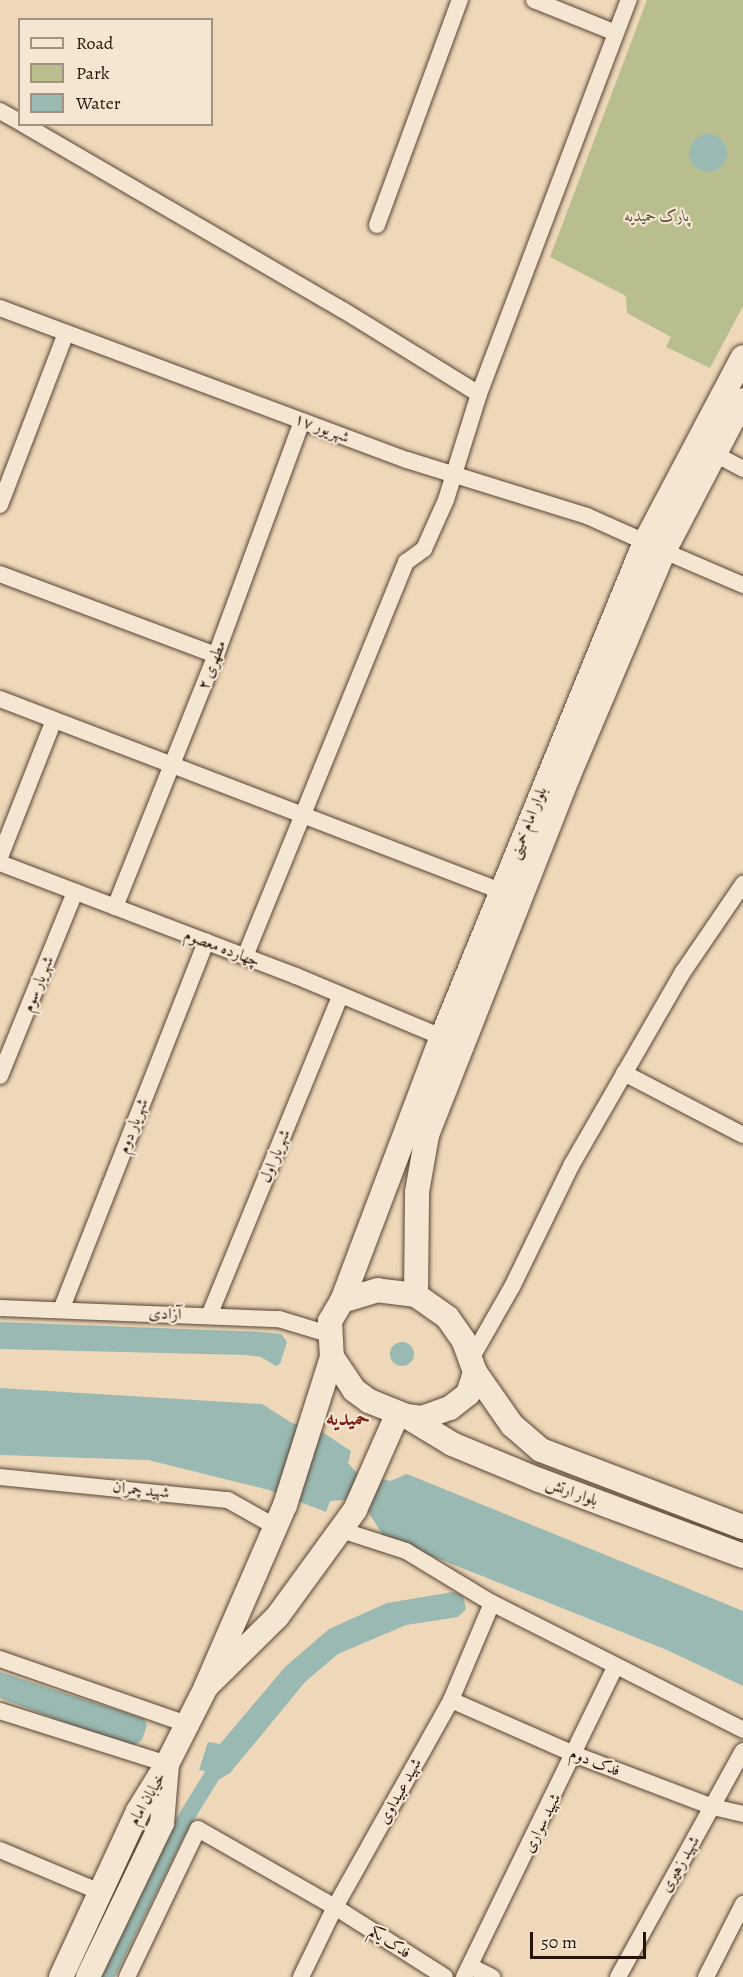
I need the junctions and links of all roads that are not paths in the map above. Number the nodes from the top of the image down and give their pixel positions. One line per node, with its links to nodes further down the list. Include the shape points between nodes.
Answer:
1 (460, 0): 8 (street)
2 (534, 0): 4 (street)
3 (629, 0): 4 (street)
4 (616, 33): 12 (street)
5 (0, 111): 6 (street)
6 (18, 121)
7 (26, 126): 12 (street)
8 (377, 225)
9 (0, 308): 10 (street, ۱۷ شهریور)
10 (66, 333): 14 (street, ۱۷ شهریور); 18 (street)
11 (743, 357): 19 (main road, بلوار امام خمینی)
12 (479, 394): 17 (street)
13 (743, 400): 15 (main road, بلوار امام خمینی)
14 (302, 421): 17 (street, ۱۷ شهریور, via 407,460); 22 (street, مطهری ۲)
15 (715, 454): 16 (street); 19 (main road, بلوار امام خمینی)
16 (743, 469)
17 (454, 472): 19 (street, ۱۷ شهریور, via 587,516); 26 (street, via 424,549 406,562)
18 (0, 505)
19 (655, 547): 21 (street, ۱۷ شهریور); 30 (main road, بلوار امام خمینی); 40 (main road, بلوار امام خمینی, via 427,1135 417,1192)
20 (0, 574): 22 (street)
21 (743, 585)
22 (216, 655): 25 (street, مطهری ۲)
23 (0, 699): 24 (street)
24 (54, 720): 25 (street); 27 (street)
25 (172, 765): 26 (street); 32 (street, مطهری ۲)
26 (302, 815): 30 (street); 34 (street)
27 (0, 857)
28 (0, 863): 31 (street, چهارده معصوم)
29 (743, 884): 37 (street, via 683,972)
30 (501, 891): 36 (main road, بلوار امام خمینی)
31 (75, 892): 32 (street, چهارده معصوم); 38 (street, شهریار سوم)
32 (115, 907): 33 (street, چهارده معصوم)
33 (206, 941): 34 (street, چهارده معصوم); 43 (street, شهریار دوم)
34 (245, 957): 35 (street, چهارده معصوم)
35 (340, 996): 36 (street, چهارده معصوم); 44 (street, شهریار اول)
36 (441, 1037): 41 (main road, بلوار امام خمینی)
37 (624, 1073): 39 (street); 46 (street, via 572,1164)
38 (0, 1076)
39 (743, 1135)
40 (416, 1295): 41 (main road, via 378,1290); 46 (main road, via 447,1317)
41 (342, 1301): 45 (main road, via 334,1311)
42 (0, 1308): 43 (street, آزادی)
43 (61, 1310): 44 (street, آزادی)
44 (209, 1316): 45 (street, آزادی, via 279,1319)
45 (330, 1346): 47 (main road, via 354,1390 380,1408); 49 (main road, via 310,1424)
46 (473, 1365): 47 (main road, via 468,1394 450,1408 422,1418); 50 (main road, بلوار ارتش, via 512,1425 541,1450)
47 (402, 1416): 51 (main road, via 355,1510); 52 (main road, بلوار ارتش, via 452,1444)
48 (0, 1477): 49 (street, شهید چمران, via 228,1500)
49 (276, 1527): 56 (main road)
50 (743, 1527)
51 (340, 1530): 53 (street, via 406,1551); 56 (main road, via 277,1617)
52 (743, 1556)
53 (492, 1603): 55 (street); 57 (street, شهید عبیداوی)
54 (0, 1659): 59 (street)
55 (616, 1666): 60 (street); 62 (street, شهید سواری)
56 (206, 1688): 59 (main road)
57 (451, 1700): 62 (street, فدک دوم); 69 (street, شهید عبیداوی)
58 (0, 1711): 63 (street)
59 (188, 1724): 63 (main road)
60 (743, 1730)
61 (743, 1751): 64 (street, شهید زهیری)
62 (576, 1755): 64 (street, فدک دوم); 70 (street, شهید سواری)
63 (167, 1764): 67 (main road, خیابان امام, via 138,1811); 72 (main road, خیابان امام, via 162,1823)
64 (713, 1807): 65 (street, فدک دوم); 77 (street, شهید زهیری)
65 (743, 1815)
66 (0, 1850): 67 (street)
67 (100, 1892): 71 (main road, خیابان امام)
68 (743, 1904): 78 (street)
69 (335, 1907): 73 (street, فدک یکم, via 198,1829); 74 (street, شهید عبیداوی); 75 (street, فدک یکم)
70 (467, 1971): 76 (street)
71 (61, 1977)
72 (88, 1977)
73 (127, 1977)
74 (301, 1977)
75 (445, 1977)
76 (492, 1977)
77 (618, 1977)
78 (705, 1977)

